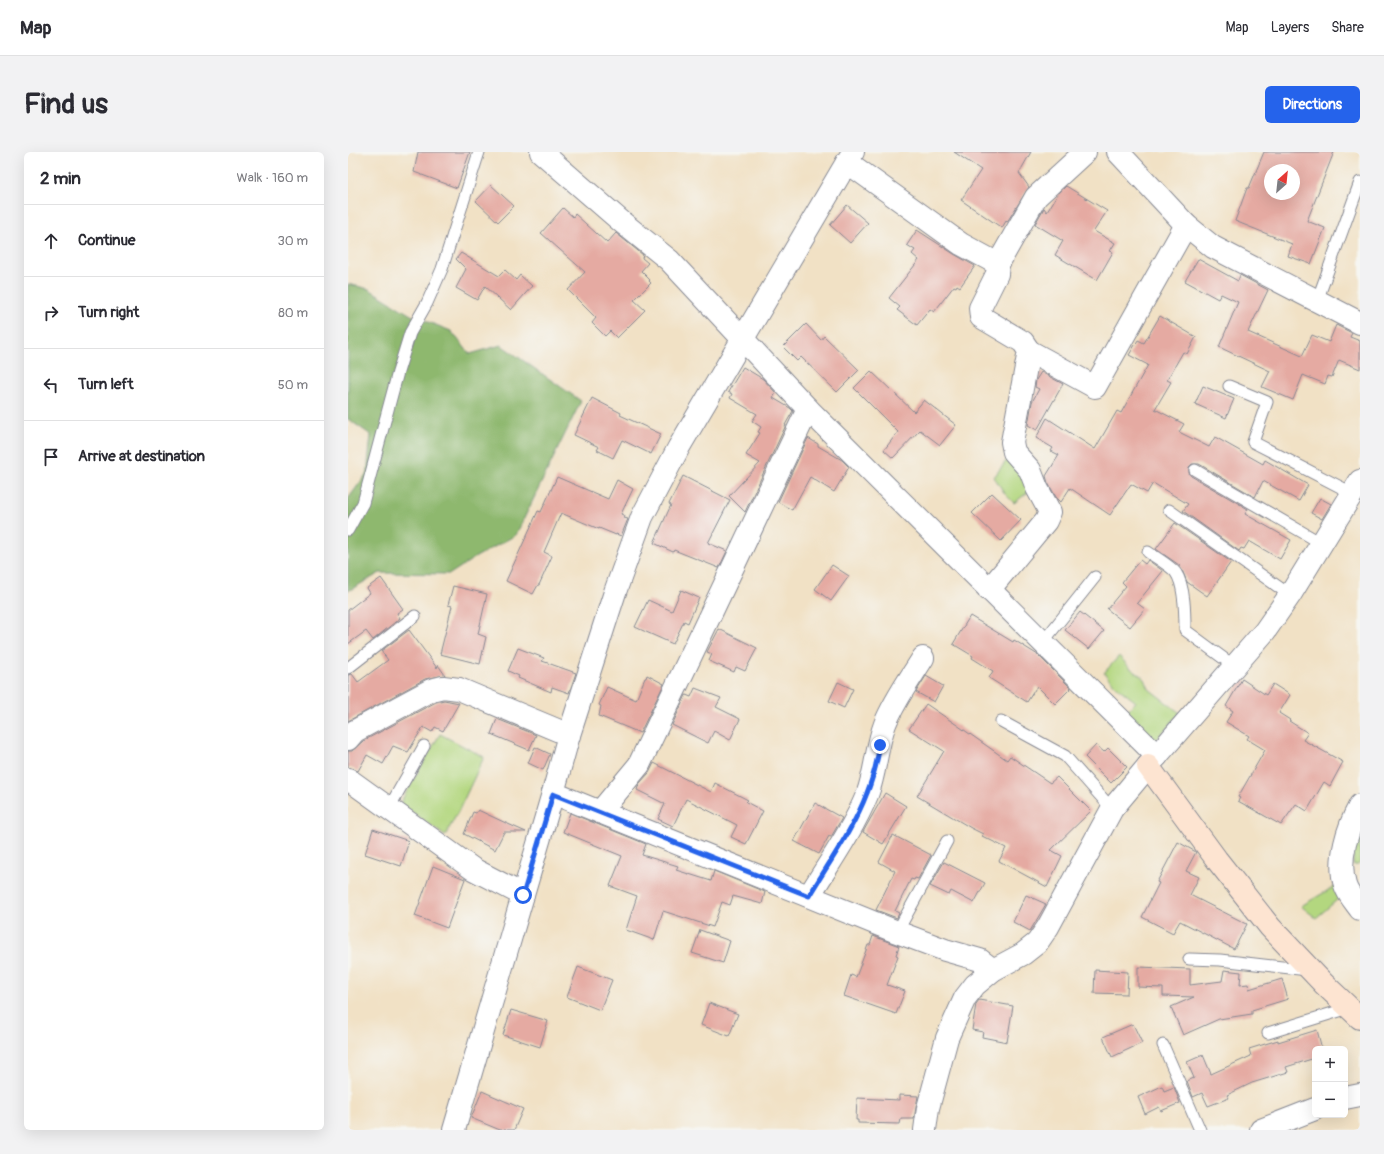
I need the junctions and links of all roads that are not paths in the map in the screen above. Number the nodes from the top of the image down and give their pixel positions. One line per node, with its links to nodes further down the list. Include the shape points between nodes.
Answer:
1 (479, 152): 19 (lane, via 442,269 410,333 363,503)
2 (542, 152): 12 (street, via 668,260)
3 (1084, 152): 9 (street, via 1036,197)
4 (1118, 152): 6 (street)
5 (851, 155): 9 (street, via 961,244); 12 (street)
6 (1138, 160): 8 (street)
7 (1360, 182): 10 (lane)
8 (1186, 225): 10 (street, via 1213,247); 13 (street, via 1095,387)
9 (998, 264): 13 (street, via 997,274 980,308 981,317 1023,342)
10 (1317, 301): 11 (street)
11 (1360, 323)
12 (743, 339): 15 (street); 31 (street, via 679,447 642,517)
13 (1030, 351): 23 (street, via 1012,442 1014,452 1030,470 1050,512 1046,521)
14 (1229, 386): 17 (lane, via 1267,402 1253,442)
15 (808, 408): 23 (street); 40 (street, via 639,765)
16 (1195, 470): 20 (lane)
17 (1358, 484): 20 (street)
18 (1169, 510): 24 (lane)
19 (348, 530)
20 (1321, 544): 24 (street)
21 (1148, 552): 28 (lane, via 1176,572 1185,609 1185,630)
22 (1095, 577): 26 (lane)
23 (989, 590): 26 (street)
24 (1290, 595): 28 (street, via 1265,631)
25 (415, 616): 29 (lane)
26 (1043, 642): 34 (street)
27 (923, 658): 43 (street, via 885,725 867,794 854,821)
28 (1234, 666): 34 (street)
29 (348, 668)
30 (1001, 721): 39 (lane, via 1065,756)
31 (568, 735): 32 (street, via 459,689 443,686 356,731); 36 (street)
32 (348, 739)
33 (424, 746): 38 (lane)
34 (1153, 761): 39 (street); 48 (street, via 1222,866 1270,927)
35 (348, 779): 38 (street)
36 (553, 794): 40 (street); 42 (street)
37 (1360, 805): 44 (street, via 1348,830 1341,867 1345,887)
38 (389, 808): 42 (street, via 473,869)
39 (1112, 809): 47 (street, via 1037,943 1023,954)
40 (600, 812): 43 (street)
41 (947, 841): 45 (lane)
42 (523, 895): 55 (street)
43 (809, 896): 45 (street)
44 (1360, 909)
45 (897, 932): 47 (street, via 944,950 980,960)
46 (1189, 959): 48 (lane, via 1220,960)
47 (993, 970): 56 (street, via 974,985 956,1016 928,1108)
48 (1311, 971): 49 (street)
49 (1356, 1012): 50 (lane)
50 (1268, 1033)
51 (1163, 1045): 57 (lane)
52 (1360, 1095): 53 (street)
53 (1348, 1097)
54 (1312, 1110): 58 (street)
55 (454, 1130)
56 (925, 1130)
57 (1200, 1130)
58 (1261, 1130)

